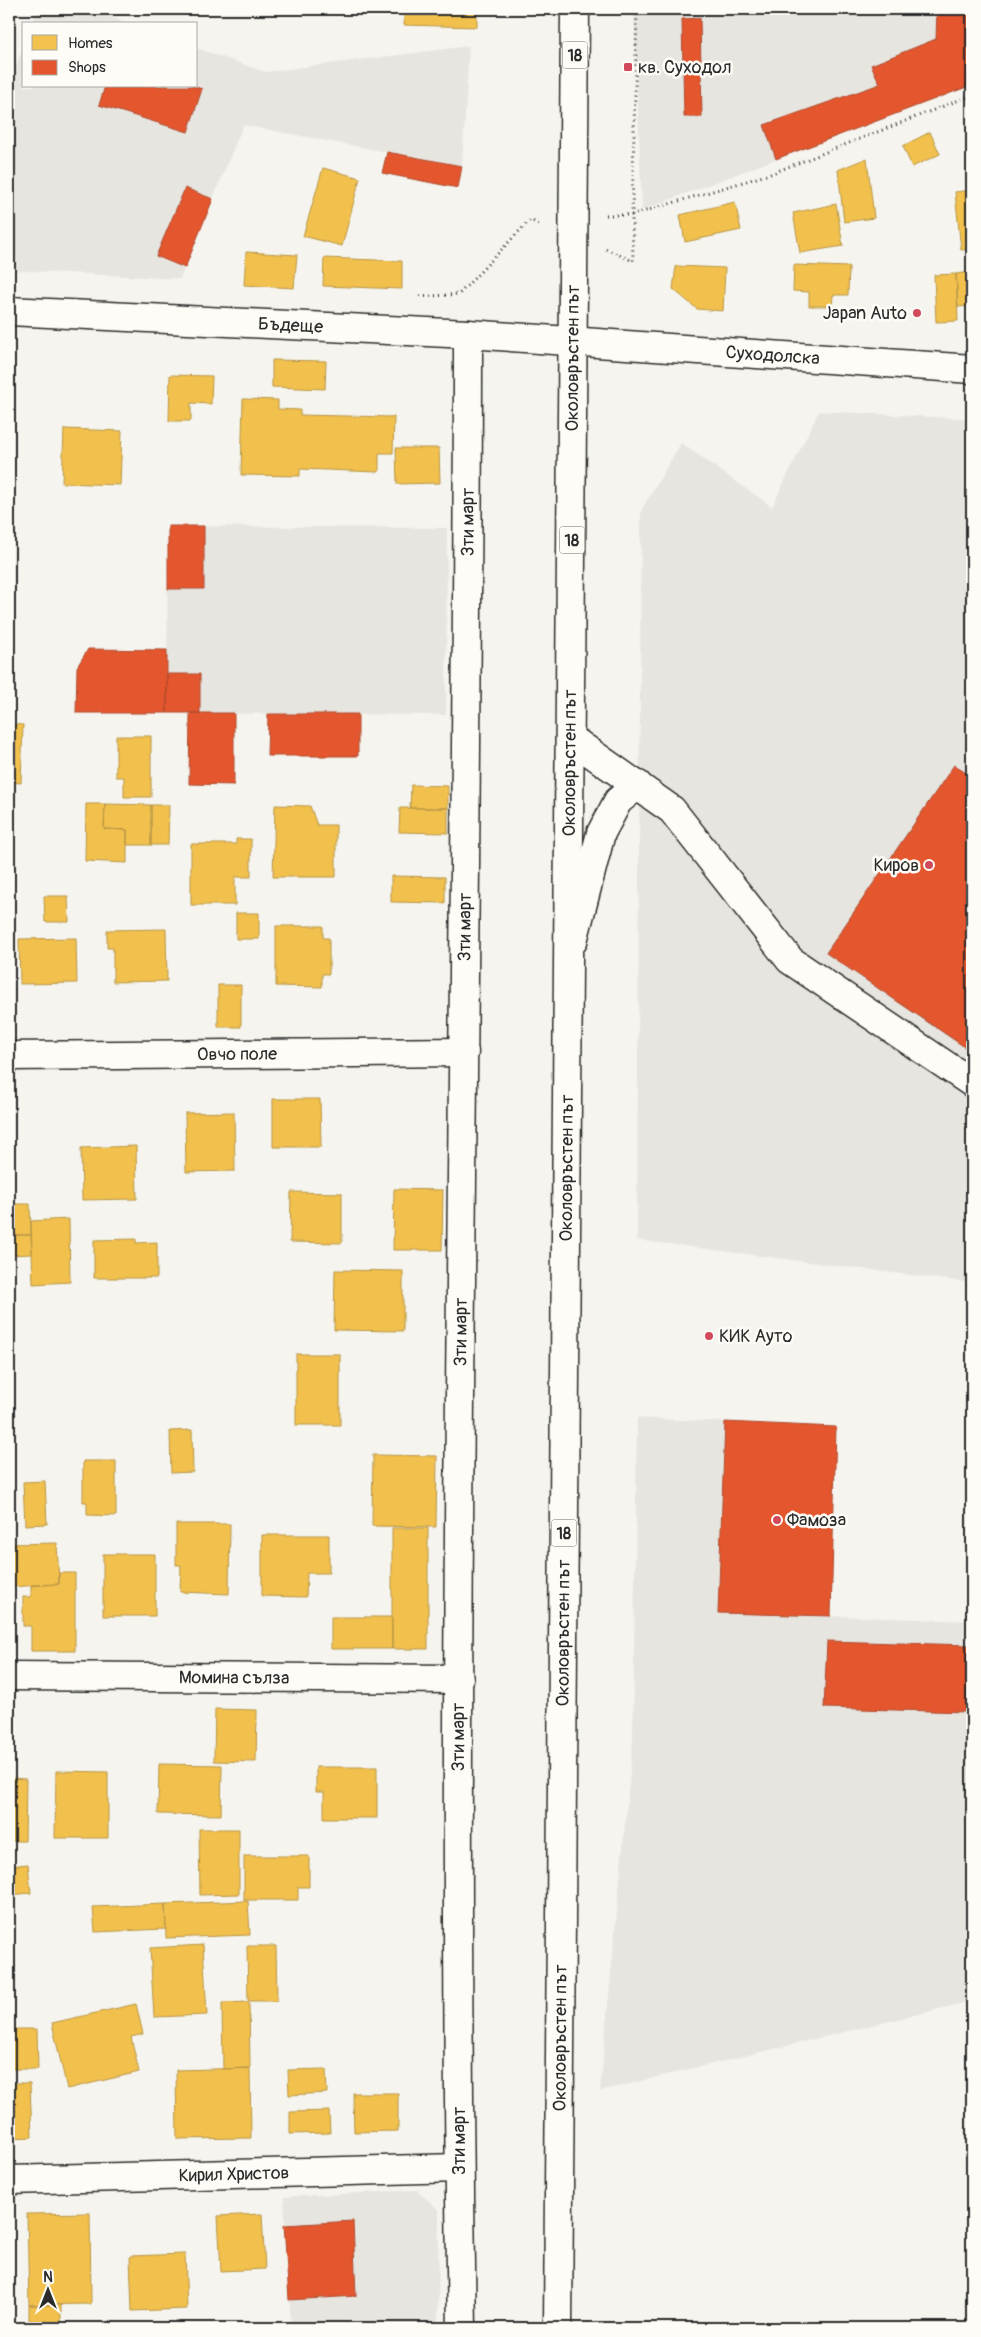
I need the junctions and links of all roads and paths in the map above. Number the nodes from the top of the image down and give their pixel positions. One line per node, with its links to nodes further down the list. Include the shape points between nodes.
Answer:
1 (575, 9): 10 (main road, Околовръстен път / 18)
2 (637, 9): 4 (path)
3 (972, 95): 4 (path, via 770,174)
4 (632, 215): 6 (path, via 633,261)
5 (530, 220): 7 (path, via 459,294)
6 (620, 254)
7 (420, 297)
8 (9, 311): 9 (main road, Бъдеще)
9 (468, 334): 10 (main road, Бъдеще); 15 (main road, 3ти март)
10 (573, 342): 11 (main road, Суходолска); 12 (main road, Околовръстен път / 18)
11 (972, 369)
12 (570, 738): 13 (main road); 14 (main road, Околовръстен път / 18)
13 (638, 785): 14 (main road, via 618,801 601,833); 17 (main road, via 672,810 790,960)
14 (569, 957): 23 (main road, Околовръстен път / 18)
15 (464, 1052): 16 (main road, Овчо поле); 19 (main road, 3ти март)
16 (9, 1056)
17 (972, 1083)
18 (9, 1676): 19 (main road, Момина сълза)
19 (459, 1680): 20 (main road, 3ти март)
20 (459, 2168): 21 (main road, Кирил Христов); 22 (main road, 3ти март)
21 (9, 2180)
22 (462, 2328)
23 (558, 2328)

